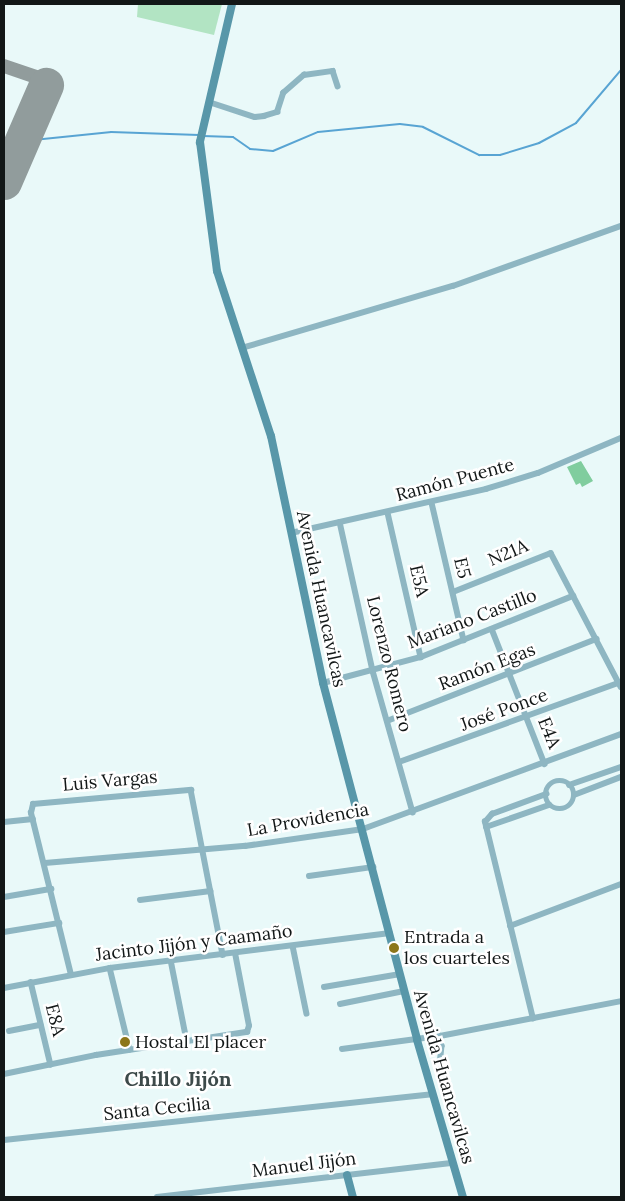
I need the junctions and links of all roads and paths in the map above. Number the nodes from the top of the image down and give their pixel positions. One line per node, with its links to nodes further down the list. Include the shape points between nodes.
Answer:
1 (232, 4): 3 (street, Avenida Huancavilcas)
2 (338, 86): 3 (street, via 333,71 304,75 283,92 276,112 264,116 255,117)
3 (209, 102): 5 (street, Avenida Huancavilcas, via 200,142 217,271)
4 (621, 226): 5 (street, via 453,286)
5 (242, 348): 10 (street, Avenida Huancavilcas, via 270,436)
6 (621, 438): 7 (street, Ramón Puente, via 538,473)
7 (432, 503): 8 (street, Ramón Puente); 11 (street, E5)
8 (388, 513): 9 (street, Ramón Puente); 16 (street, E5A)
9 (340, 522): 10 (street, Ramón Puente); 17 (street, Lorenzo Romero)
10 (291, 533): 19 (street, Avenida Huancavilcas)
11 (452, 592): 12 (street, N21A, via 548,553 554,554); 15 (street, E5)
12 (573, 596): 13 (street, Mariano Castillo); 14 (street)
13 (492, 629): 15 (street, Mariano Castillo); 18 (street, E4A)
14 (596, 639): 18 (street, Ramón Egas); 20 (street)
15 (464, 640): 16 (street, Mariano Castillo)
16 (421, 657): 17 (street, Mariano Castillo)
17 (373, 671): 19 (street, Mariano Castillo); 22 (street, Lorenzo Romero)
18 (510, 675): 21 (street, E4A); 22 (street, Ramón Egas)
19 (323, 683): 36 (street, Avenida Huancavilcas)
20 (620, 685): 21 (street, José Ponce)
21 (527, 718): 24 (street, José Ponce); 25 (street, E4A)
22 (387, 721): 24 (street, Lorenzo Romero)
23 (621, 734): 25 (street, La Providencia)
24 (399, 762): 32 (street, Lorenzo Romero)
25 (545, 764): 32 (street, La Providencia)
26 (621, 767): 28 (street)
27 (621, 777): 30 (street)
28 (569, 785): 29 (street, via 555,782); 30 (street)
29 (546, 794): 31 (street); 35 (street, via 492,814 485,822)
30 (574, 795): 31 (street, via 565,808)
31 (549, 804): 35 (street)
32 (414, 812): 36 (street, La Providencia)
33 (33, 819): 34 (street); 37 (street, Luis Vargas, via 30,807 33,804 189,789 194,799); 38 (street)
34 (4, 822)
35 (486, 827): 47 (street)
36 (363, 829): 37 (street, La Providencia); 39 (street, Avenida Huancavilcas)
37 (202, 850): 38 (street, La Providencia); 43 (street)
38 (45, 863): 42 (street)
39 (373, 867): 40 (street); 49 (street, Avenida Huancavilcas)
40 (309, 876)
41 (621, 884): 47 (street)
42 (51, 890): 44 (street); 46 (street)
43 (210, 891): 45 (street); 52 (street)
44 (4, 897)
45 (140, 900)
46 (59, 923): 48 (street); 56 (street)
47 (510, 926): 64 (street)
48 (4, 932)
49 (390, 933): 50 (street, Jacinto Jijón y Caamaño); 55 (street, Avenida Huancavilcas)
50 (293, 946): 51 (street, Jacinto Jijón y Caamaño); 63 (street)
51 (235, 953): 52 (street, Jacinto Jijón y Caamaño); 69 (street, via 249,1030)
52 (223, 955): 53 (street, Jacinto Jijón y Caamaño)
53 (171, 960): 54 (street, Jacinto Jijón y Caamaño); 69 (street)
54 (110, 968): 56 (street, Jacinto Jijón y Caamaño); 71 (street)
55 (400, 974): 58 (street); 60 (street, Avenida Huancavilcas)
56 (71, 975): 57 (street, Jacinto Jijón y Caamaño)
57 (31, 982): 59 (street, Jacinto Jijón y Caamaño); 65 (street, E8A)
58 (324, 987)
59 (4, 988)
60 (404, 991): 62 (street); 68 (street, Avenida Huancavilcas)
61 (621, 1002): 64 (street)
62 (340, 1004)
63 (308, 1014)
64 (533, 1018): 67 (street)
65 (40, 1024): 66 (street); 72 (street, E8A)
66 (9, 1031)
67 (436, 1036): 68 (street); 73 (street, via 442,1046)
68 (417, 1040): 70 (street); 75 (street, Avenida Huancavilcas)
69 (186, 1041): 71 (street)
70 (342, 1049)
71 (130, 1050): 72 (street)
72 (51, 1064): 74 (street)
73 (439, 1073)
74 (4, 1074)
75 (432, 1094): 76 (street, Santa Cecilia); 77 (street, Avenida Huancavilcas)
76 (4, 1140)
77 (453, 1163): 78 (street, Manuel Jijón); 81 (street, Avenida Huancavilcas)
78 (347, 1176): 79 (street, Manuel Jijón); 80 (street)
79 (158, 1197)
80 (353, 1197)
81 (462, 1197)

